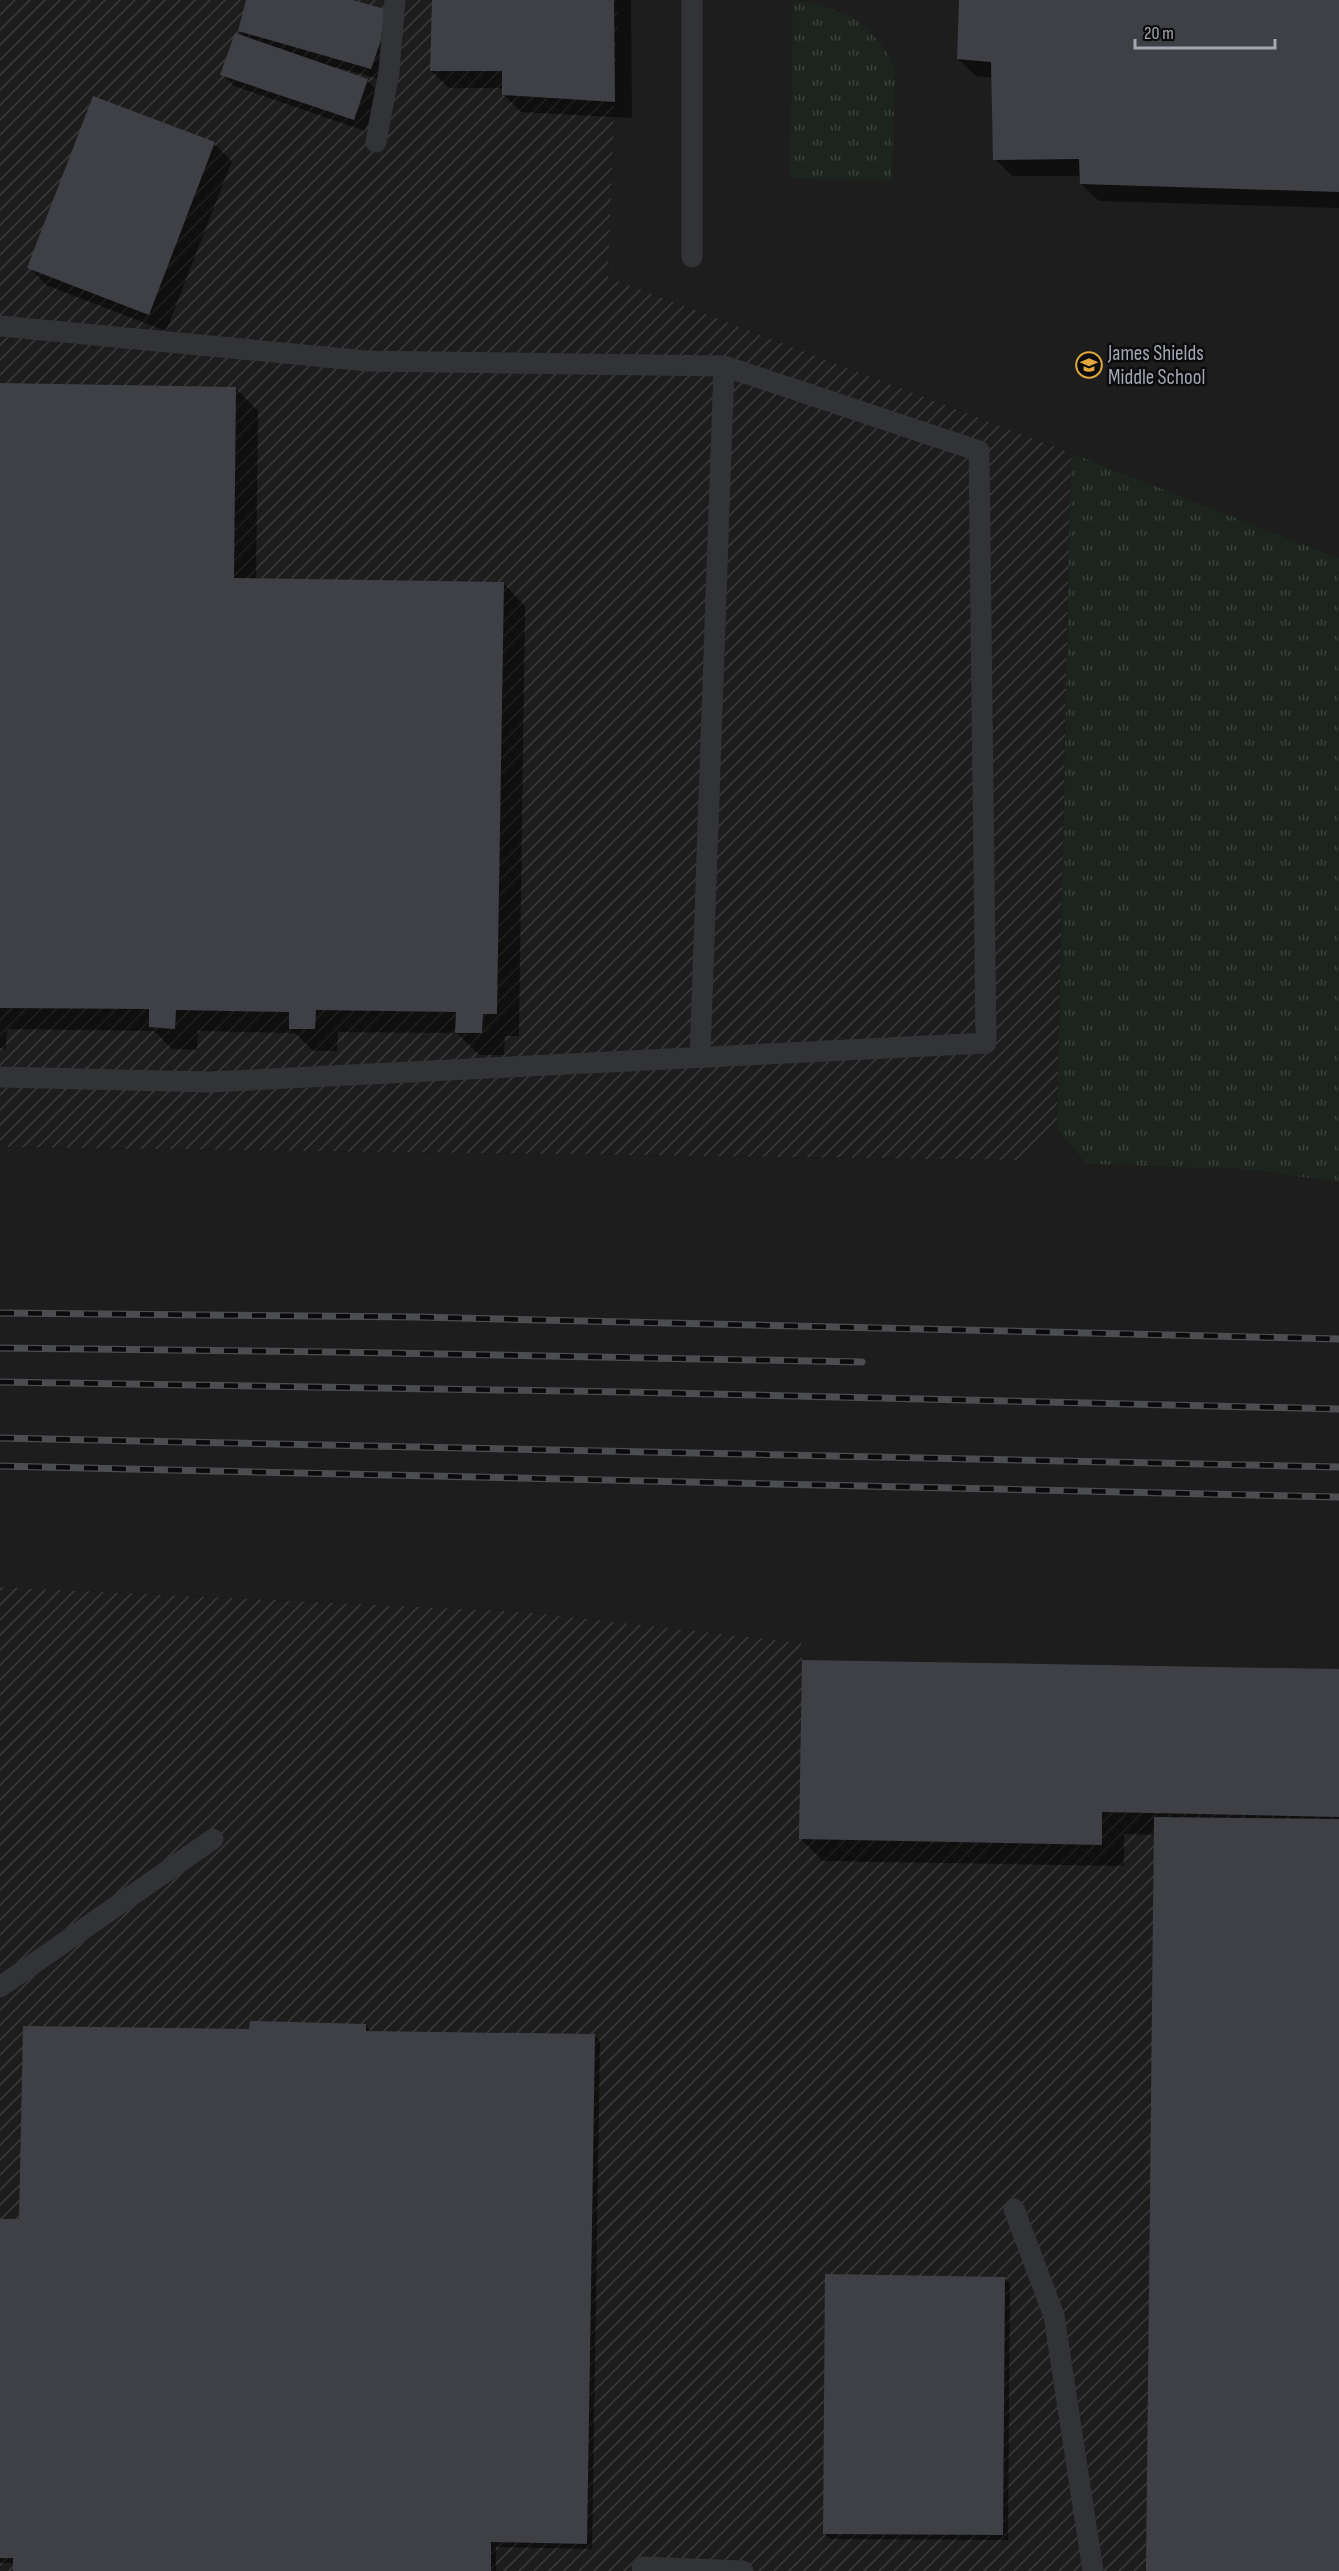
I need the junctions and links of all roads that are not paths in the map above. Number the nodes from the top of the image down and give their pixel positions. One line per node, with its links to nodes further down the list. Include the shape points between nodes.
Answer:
1 (395, 0): 3 (lane, via 389,72)
2 (692, 0): 4 (lane)
3 (376, 142)
4 (692, 257)
5 (0, 326): 6 (lane, via 367,361)
6 (724, 366): 7 (lane); 7 (lane, via 979,451 986,1043)
7 (700, 1057): 8 (lane, via 209,1082)
8 (0, 1077)
9 (213, 1839): 10 (lane)
10 (0, 1987)
11 (1014, 2209): 14 (lane, via 1054,2316)
12 (642, 2568): 13 (lane)
13 (743, 2571)
14 (1093, 2571)

